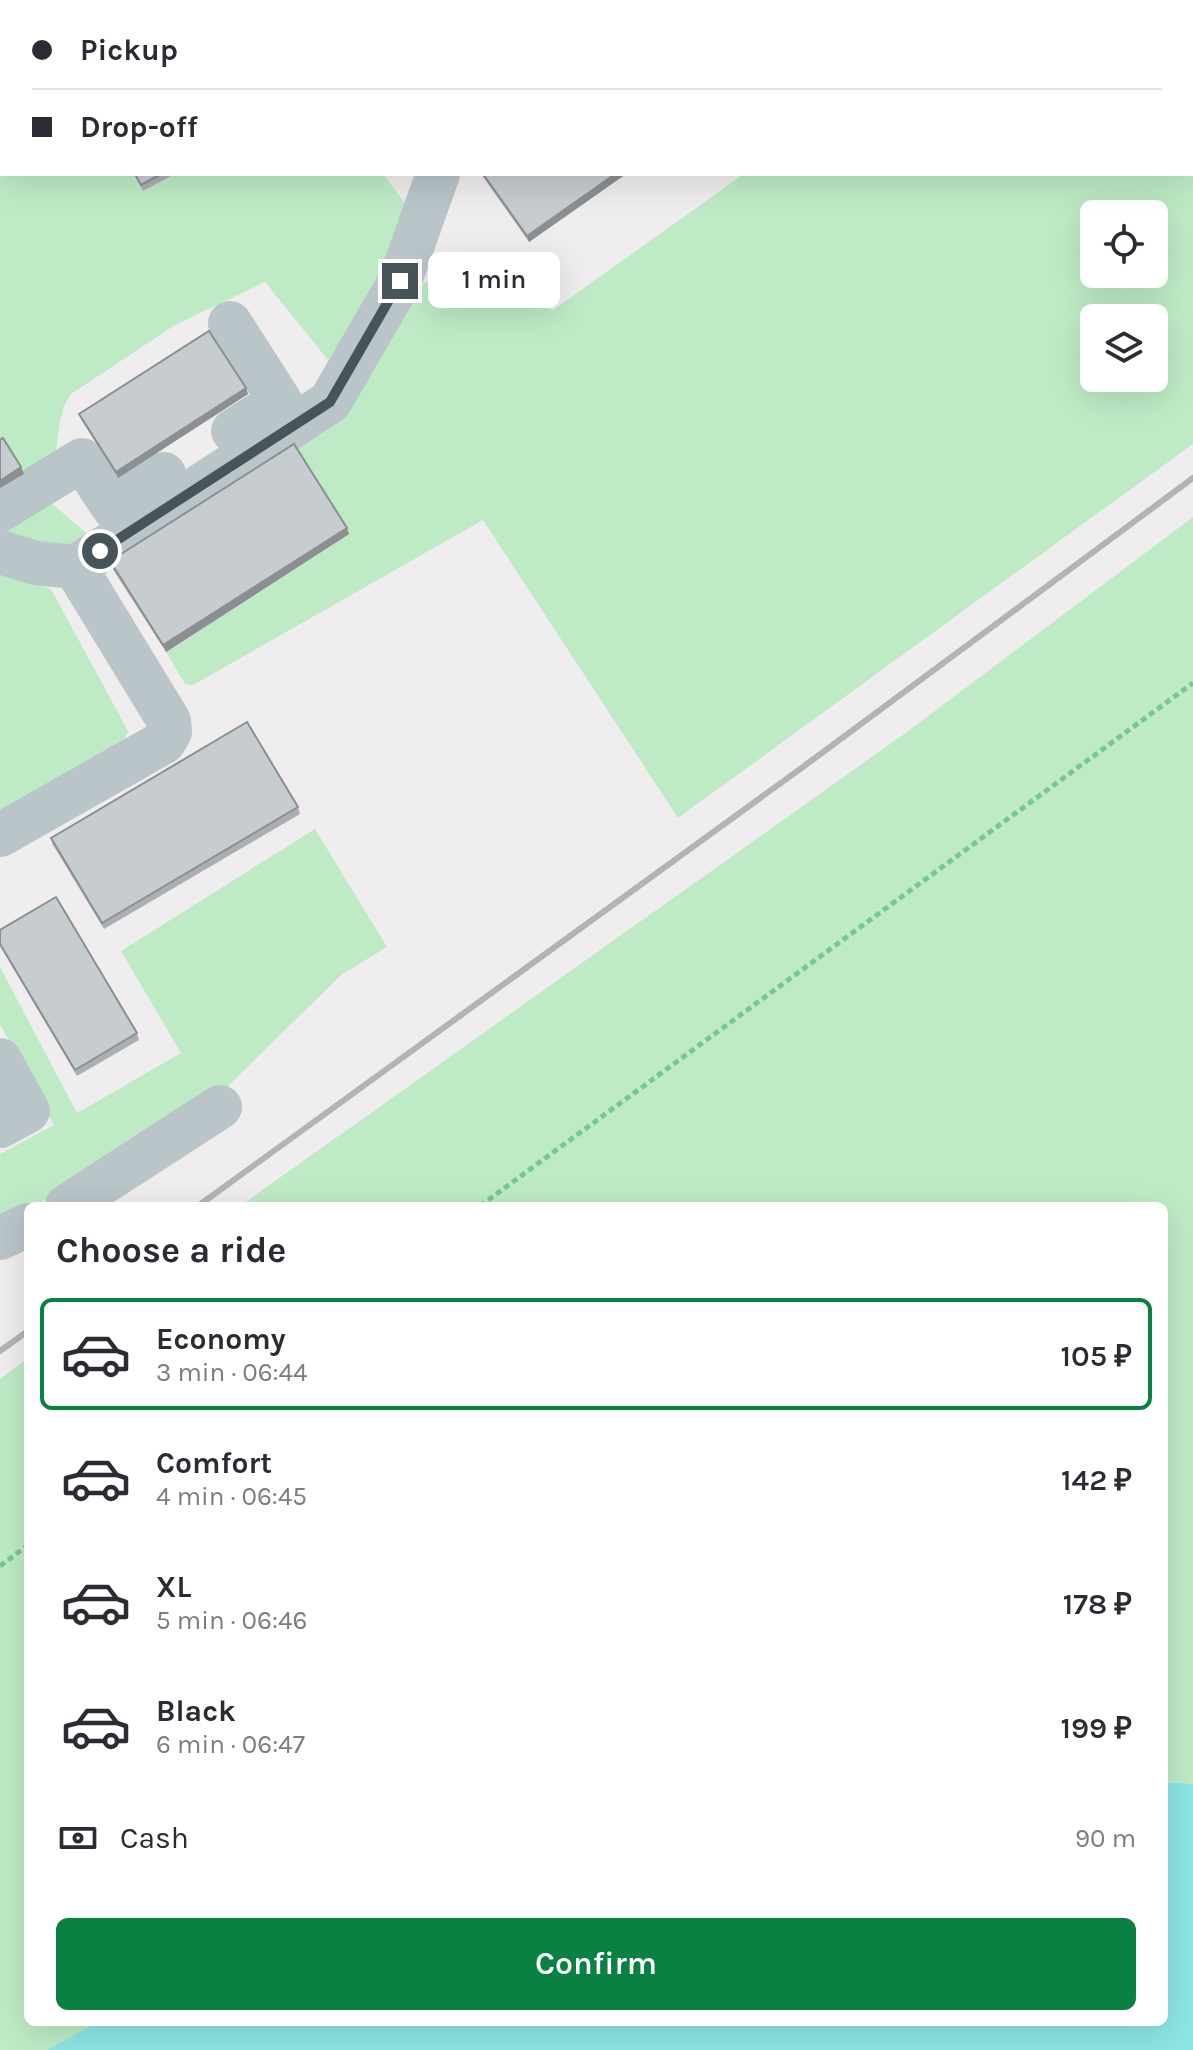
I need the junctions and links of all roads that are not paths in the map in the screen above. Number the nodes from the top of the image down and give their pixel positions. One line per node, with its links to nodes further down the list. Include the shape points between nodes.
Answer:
1 (430, 180): 5 (lane, via 400,281 330,402)
2 (230, 323): 3 (lane, via 280,401 113,507 82,460)
3 (0, 510)
4 (0, 552): 5 (lane)
5 (75, 567): 6 (lane, via 169,721 170,732 164,742)
6 (0, 835)
7 (0, 1060): 9 (lane, via 28,1111)
8 (220, 1107): 10 (lane)
9 (0, 1126)
10 (73, 1202)
11 (24, 1227): 12 (lane)
12 (0, 1238)

